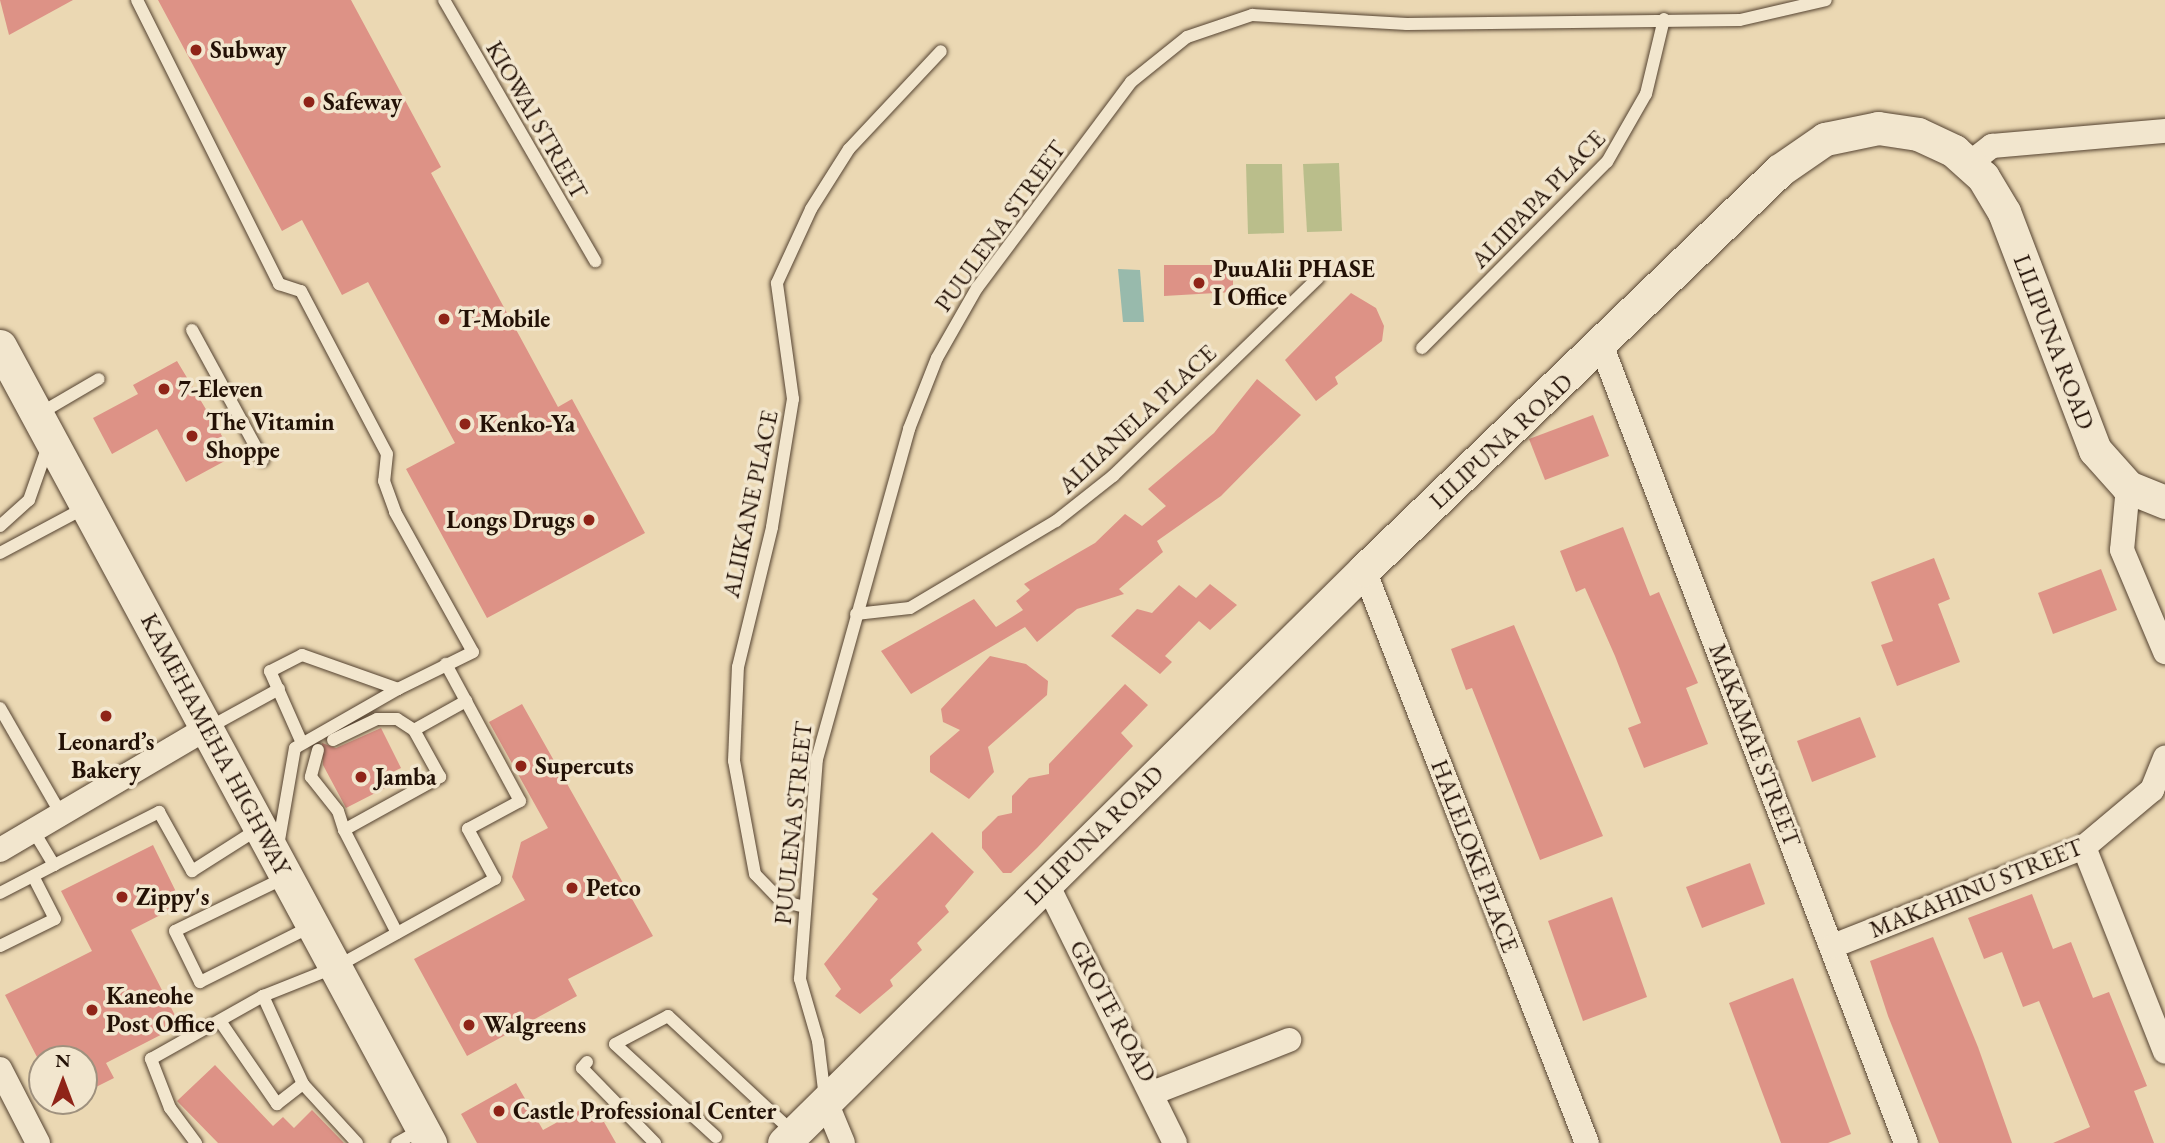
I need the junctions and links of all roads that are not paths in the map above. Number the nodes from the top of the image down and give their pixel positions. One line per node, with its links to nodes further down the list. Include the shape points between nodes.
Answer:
1 (138, 0): 25 (lane, via 279,284 300,291 387,454 384,481 395,512 473,652)
2 (444, 0): 8 (lane, KIOWAI STREET)
3 (1826, 0): 4 (lane, PUULENA STREET, via 1740,20)
4 (1664, 19): 13 (lane, ALIIPAPA PLACE, via 1646,94 1607,162); 23 (lane, PUULENA STREET, via 1407,24 1274,13 1208,27 1167,50 1131,82 956,322 909,429)
5 (941, 51): 47 (lane, ALIIKANE PLACE, via 849,149 811,209 778,283 793,399 772,527 741,648 734,761 755,874 781,901)
6 (2165, 131): 7 (street, via 1992,146)
7 (1970, 163): 12 (street, LILIPUNA ROAD, via 1936,141 1898,130 1860,129 1808,147); 17 (street, LILIPUNA ROAD, via 2004,212 2095,450)
8 (594, 261)
9 (1318, 278): 23 (lane, ALIIANELA PLACE, via 1113,476 1056,521 924,602 896,613)
10 (192, 330): 16 (lane)
11 (0, 346): 15 (street, KAMEHAMEHA HIGHWAY)
12 (1602, 347): 22 (street, LILIPUNA ROAD); 51 (street, MAKAMAE STREET)
13 (1422, 348)
14 (99, 379): 15 (lane)
15 (44, 427): 19 (street, KAMEHAMEHA HIGHWAY); 20 (lane, via 29,500)
16 (263, 460)
17 (2128, 487): 18 (street, LILIPUNA ROAD); 24 (street, via 2122,550)
18 (2165, 502)
19 (87, 507): 21 (lane); 30 (street, KAMEHAMEHA HIGHWAY)
20 (0, 526)
21 (0, 553)
22 (1364, 570): 45 (street, LILIPUNA ROAD); 71 (street, HALELOKE PLACE)
23 (856, 614): 47 (lane, PUULENA STREET, via 821,736)
24 (2165, 652)
25 (446, 664): 27 (lane); 28 (lane)
26 (278, 689): 27 (lane, via 270,671 302,655); 30 (lane); 33 (lane)
27 (398, 689): 33 (lane)
28 (466, 701): 31 (lane); 49 (lane, via 520,801 468,829 495,879)
29 (1, 711): 36 (lane)
30 (207, 728): 36 (street); 37 (street, KAMEHAMEHA HIGHWAY)
31 (414, 730): 32 (lane, via 397,719 377,719); 39 (lane, via 440,777)
32 (333, 740)
33 (302, 741): 43 (lane, via 287,774)
34 (318, 750): 39 (lane, via 311,777 338,811)
35 (2165, 757): 40 (street, MAKAHINU STREET, via 2152,790)
36 (61, 814): 38 (street)
37 (261, 828): 42 (lane, via 192,872 159,812); 43 (street, KAMEHAMEHA HIGHWAY)
38 (33, 830): 41 (street); 42 (lane)
39 (344, 830): 49 (lane)
40 (2084, 847): 51 (street, MAKAHINU STREET); 56 (street)
41 (0, 850)
42 (54, 865): 44 (lane)
43 (282, 866): 48 (street, KAMEHAMEHA HIGHWAY); 48 (lane, via 175,931 200,982)
44 (33, 876): 46 (lane); 50 (lane, via 55,919)
45 (1046, 882): 60 (street, GROTE ROAD); 61 (street, LILIPUNA ROAD)
46 (0, 893)
47 (805, 907): 61 (lane, PUULENA STREET, via 800,979 818,1041)
48 (313, 925): 52 (street, KAMEHAMEHA HIGHWAY)
49 (397, 933): 52 (lane)
50 (0, 946)
51 (1833, 946): 72 (street, MAKAMAE STREET)
52 (336, 967): 53 (lane); 63 (street, KAMEHAMEHA HIGHWAY)
53 (263, 996): 54 (lane); 59 (lane)
54 (220, 1021): 59 (lane, via 277,1104); 66 (lane, via 151,1059 170,1108)
55 (1289, 1040): 60 (street)
56 (2165, 1052)
57 (587, 1062): 68 (lane, via 582,1068)
58 (0, 1069): 65 (street)
59 (303, 1084): 67 (lane)
60 (1155, 1092): 70 (street, GROTE ROAD)
61 (826, 1102): 64 (street, LILIPUNA ROAD); 69 (street)
62 (716, 1137): 64 (lane, via 615,1044 668,1016)
63 (417, 1138)
64 (789, 1138)
65 (38, 1143)
66 (196, 1143)
67 (357, 1143)
68 (655, 1143)
69 (843, 1143)
70 (1175, 1143)
71 (1587, 1143)
72 (1906, 1143)

